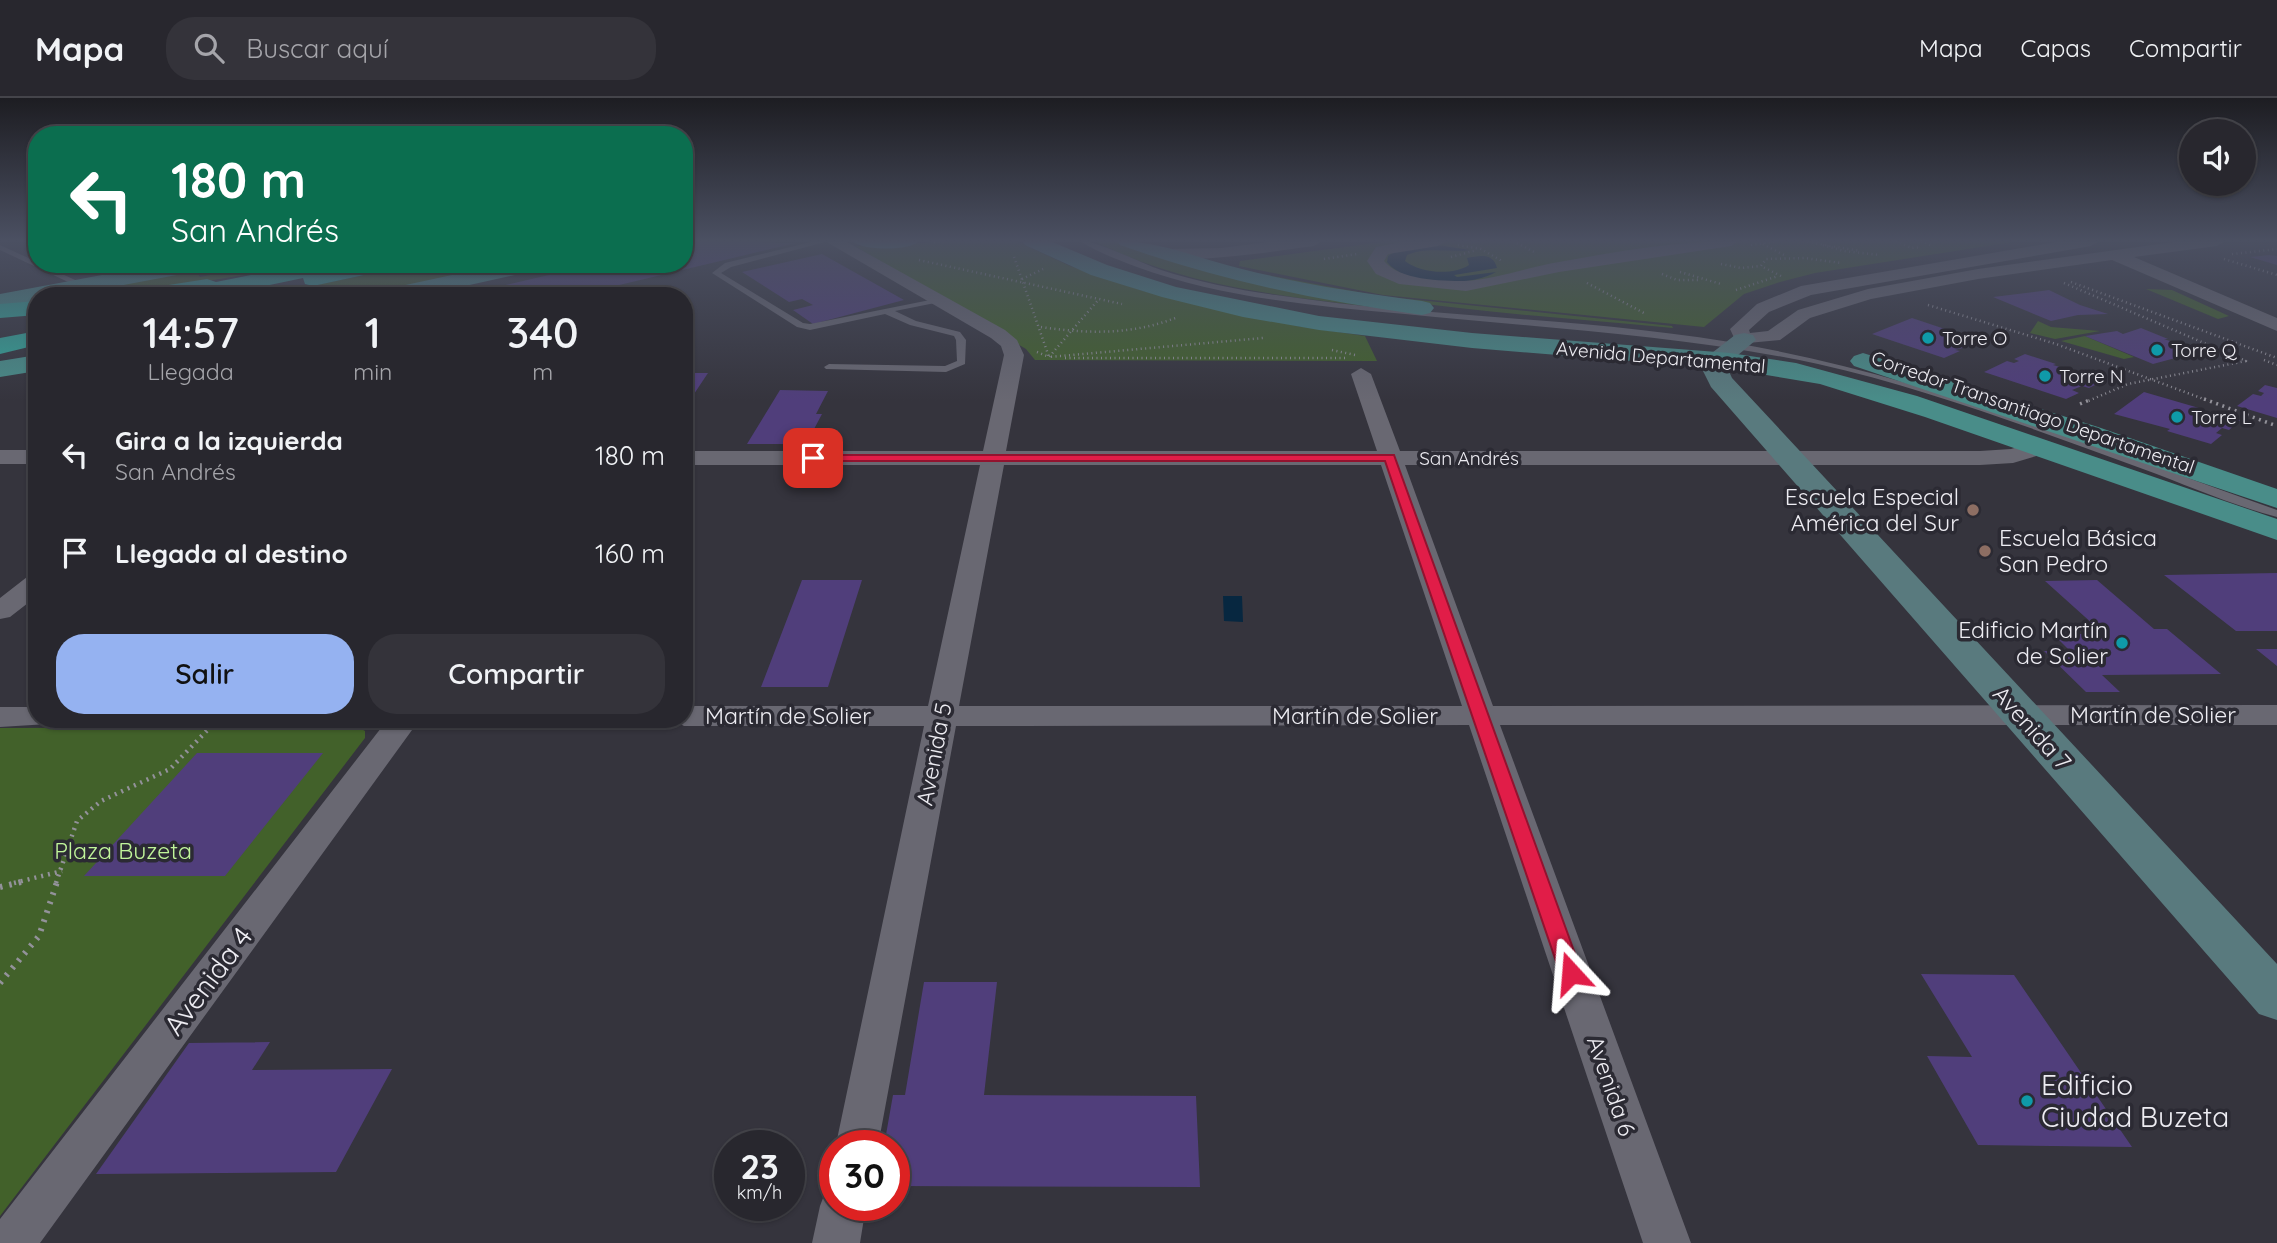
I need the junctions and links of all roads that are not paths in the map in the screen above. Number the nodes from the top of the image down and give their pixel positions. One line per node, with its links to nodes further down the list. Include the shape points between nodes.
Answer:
1 (751, 294): 15 (lane, via 800,325 819,326)
2 (927, 294): 11 (street)
3 (1187, 294): 24 (main road, Avenida Departamental, via 1280,316 1400,332)
4 (1219, 294): 24 (lane, via 1349,315)
5 (1260, 294): 21 (lane, Corredor Transantiago Departamental)
6 (1338, 294): 16 (main road, Avenida Departamental)
7 (1796, 294): 24 (street, via 1753,314)
8 (1872, 294): 24 (street, via 1828,304 1773,336)
9 (2205, 294): 19 (street)
10 (28, 296): 12 (main road)
11 (937, 300): 15 (lane); 32 (street, Avenida 5, via 1005,338 1013,349)
12 (0, 301)
13 (28, 309): 14 (highway)
14 (0, 311)
15 (887, 311): 27 (lane, via 957,334 962,362 946,369)
16 (1486, 314): 21 (lane, Corredor Transantiago Departamental); 24 (main road, Avenida Departamental)
17 (28, 319): 18 (highway)
18 (0, 324)
19 (2277, 325)
20 (28, 327): 22 (highway)
21 (1567, 328): 24 (lane, Corredor Transantiago Departamental)
22 (0, 332)
23 (28, 344): 25 (highway)
24 (1729, 350): 28 (main road, Avenida Departamental, via 1877,391); 34 (street, Avenida 7, via 1711,366); 35 (main road, Avenida Departamental, via 1851,358); 36 (lane, Corredor Transantiago Departamental, via 1838,367 1916,388)
25 (9, 360)
26 (1357, 362): 33 (street, Avenida 6)
27 (829, 368)
28 (2042, 447): 34 (street, San Andrés, via 1997,458); 37 (main road, Avenida Departamental)
29 (0, 457): 30 (street)
30 (28, 457)
31 (693, 458): 32 (street, San Andrés)
32 (993, 458): 33 (street, San Andrés); 43 (street, Avenida 5)
33 (1390, 458): 34 (street, San Andrés); 44 (street, Avenida 6)
34 (1789, 458): 40 (street, Avenida 7)
35 (2277, 499)
36 (2277, 514)
37 (2277, 530)
38 (28, 590): 39 (street)
39 (0, 611)
40 (2021, 715): 41 (street, Martín de Solier); 44 (street, Martín de Solier); 48 (street, Avenida 7)
41 (2277, 715)
42 (693, 716): 43 (street, Martín de Solier)
43 (942, 716): 44 (street, Martín de Solier); 49 (street, Avenida 5)
44 (1481, 716): 53 (street, Avenida 6)
45 (0, 717): 46 (street)
46 (28, 717)
47 (398, 728): 51 (street, Avenida 4)
48 (2277, 999)
49 (859, 1130)
50 (840, 1221): 52 (street)
51 (11, 1243)
52 (836, 1243)
53 (1667, 1243)

